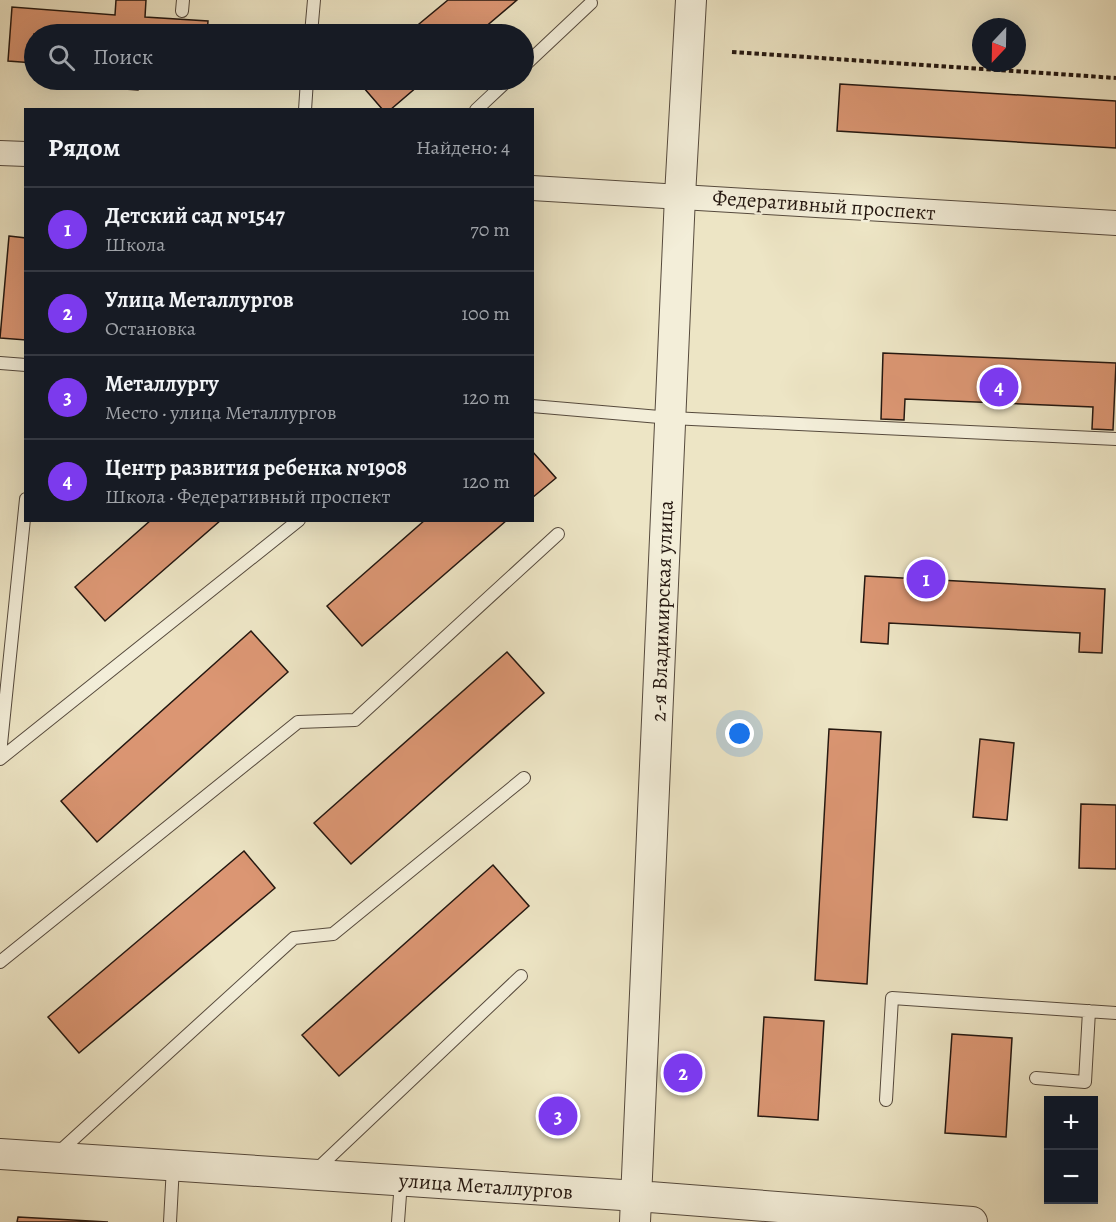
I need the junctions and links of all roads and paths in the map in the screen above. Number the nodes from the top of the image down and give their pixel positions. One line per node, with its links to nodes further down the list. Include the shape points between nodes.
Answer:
1 (314, 0): 4 (lane)
2 (691, 0): 15 (street, 2-я Владимирская улица)
3 (591, 3): 6 (lane)
4 (312, 24)
5 (732, 52): 7 (path)
6 (534, 57)
7 (1116, 78)
8 (306, 90): 10 (lane)
9 (497, 90): 11 (lane)
10 (304, 108)
11 (478, 108)
12 (0, 153): 13 (street)
13 (24, 154)
14 (534, 188): 15 (street, Федеративный проспект)
15 (680, 196): 16 (street, Федеративный проспект); 20 (street, 2-я Владимирская улица)
16 (1116, 223)
17 (0, 363): 18 (lane)
18 (24, 365)
19 (534, 406): 20 (lane)
20 (670, 418): 21 (lane); 39 (street, 2-я Владимирская улица)
21 (1116, 439)
22 (24, 519): 25 (lane)
23 (296, 522): 26 (lane)
24 (558, 534): 28 (lane, via 355,720 298,722)
25 (0, 754)
26 (0, 759)
27 (524, 778): 35 (lane, via 333,934 294,938)
28 (0, 963)
29 (521, 976): 37 (lane)
30 (1089, 1011): 31 (lane); 32 (lane, via 1085,1082); 33 (lane, via 892,998)
31 (1116, 1012)
32 (1036, 1078)
33 (886, 1100)
34 (0, 1154): 35 (street, улица Металлургов)
35 (52, 1158): 36 (street, улица Металлургов)
36 (173, 1166): 37 (street, улица Металлургов); 41 (lane)
37 (311, 1175): 38 (street, улица Металлургов)
38 (401, 1181): 39 (street, улица Металлургов); 42 (lane)
39 (636, 1209): 40 (street, улица Металлургов)
40 (886, 1219): 43 (street, улица Металлургов)
41 (170, 1222)
42 (398, 1222)
43 (972, 1222)

